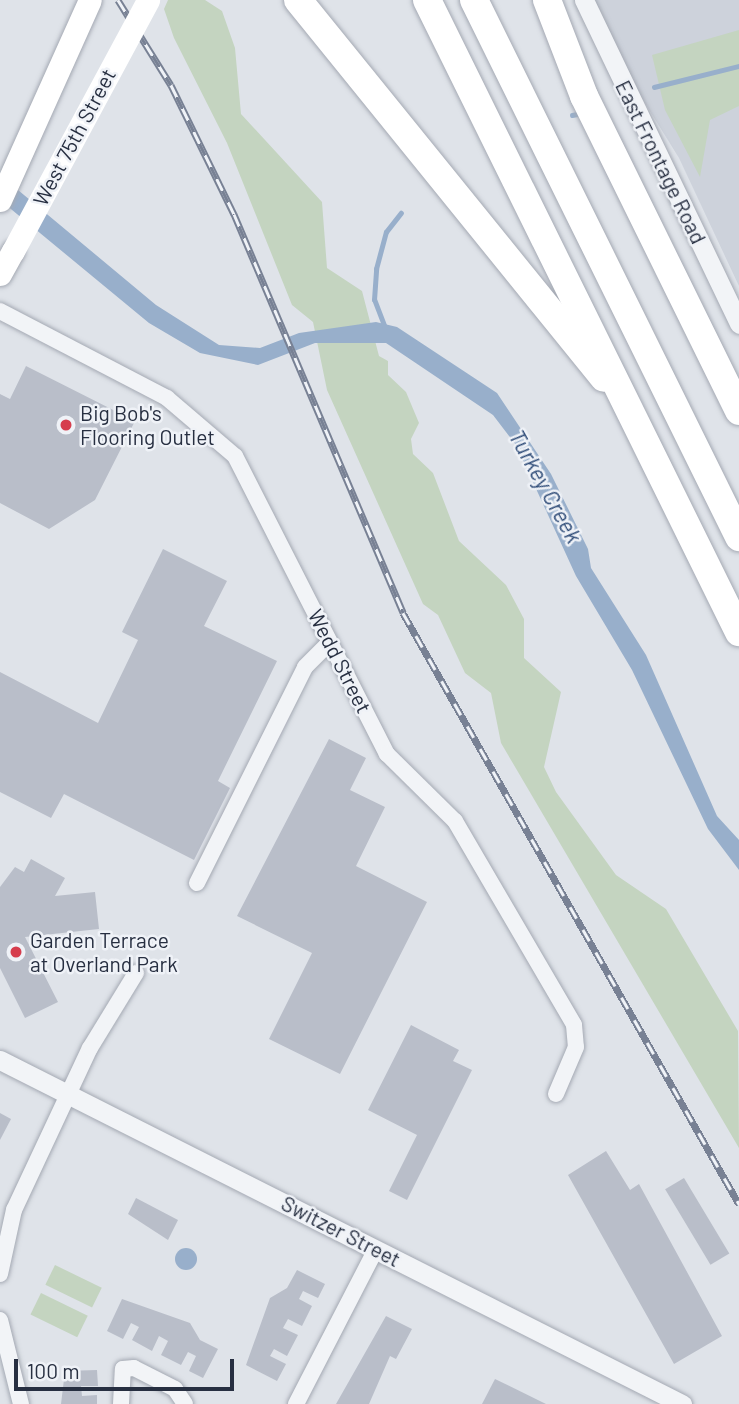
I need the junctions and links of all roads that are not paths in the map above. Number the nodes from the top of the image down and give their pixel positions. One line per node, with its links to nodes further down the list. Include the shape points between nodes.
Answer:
1 (90, 0): 8 (main road, West 75th Street)
2 (148, 0): 9 (main road, West 75th Street, bridge)
3 (298, 0): 12 (highway, via 536,302)
4 (427, 0): 12 (highway)
5 (474, 0): 14 (highway)
6 (547, 0): 13 (highway, via 584,96)
7 (583, 0): 11 (street, East Frontage Road)
8 (0, 200)
9 (0, 274)
10 (0, 311): 16 (street, Wedd Street, via 167,398 215,433 250,481)
11 (739, 324)
12 (627, 404): 15 (highway)
13 (739, 411)
14 (739, 537)
15 (739, 632)
16 (330, 642): 17 (street, via 305,667); 21 (street, Wedd Street, via 387,754 455,821 574,1025 576,1047)
17 (197, 883)
18 (136, 973): 20 (street)
19 (0, 1060): 20 (street, Switzer Street)
20 (69, 1094): 22 (street); 24 (street, Switzer Street)
21 (556, 1094)
22 (7, 1206): 23 (street)
23 (5, 1226): 25 (street)
24 (376, 1249): 30 (street); 31 (street, Switzer Street)
25 (0, 1274)
26 (0, 1320): 27 (street)
27 (21, 1404)
28 (121, 1404): 29 (street, via 123,1369 134,1368 175,1389)
29 (185, 1404)
30 (296, 1404)
31 (682, 1404)

